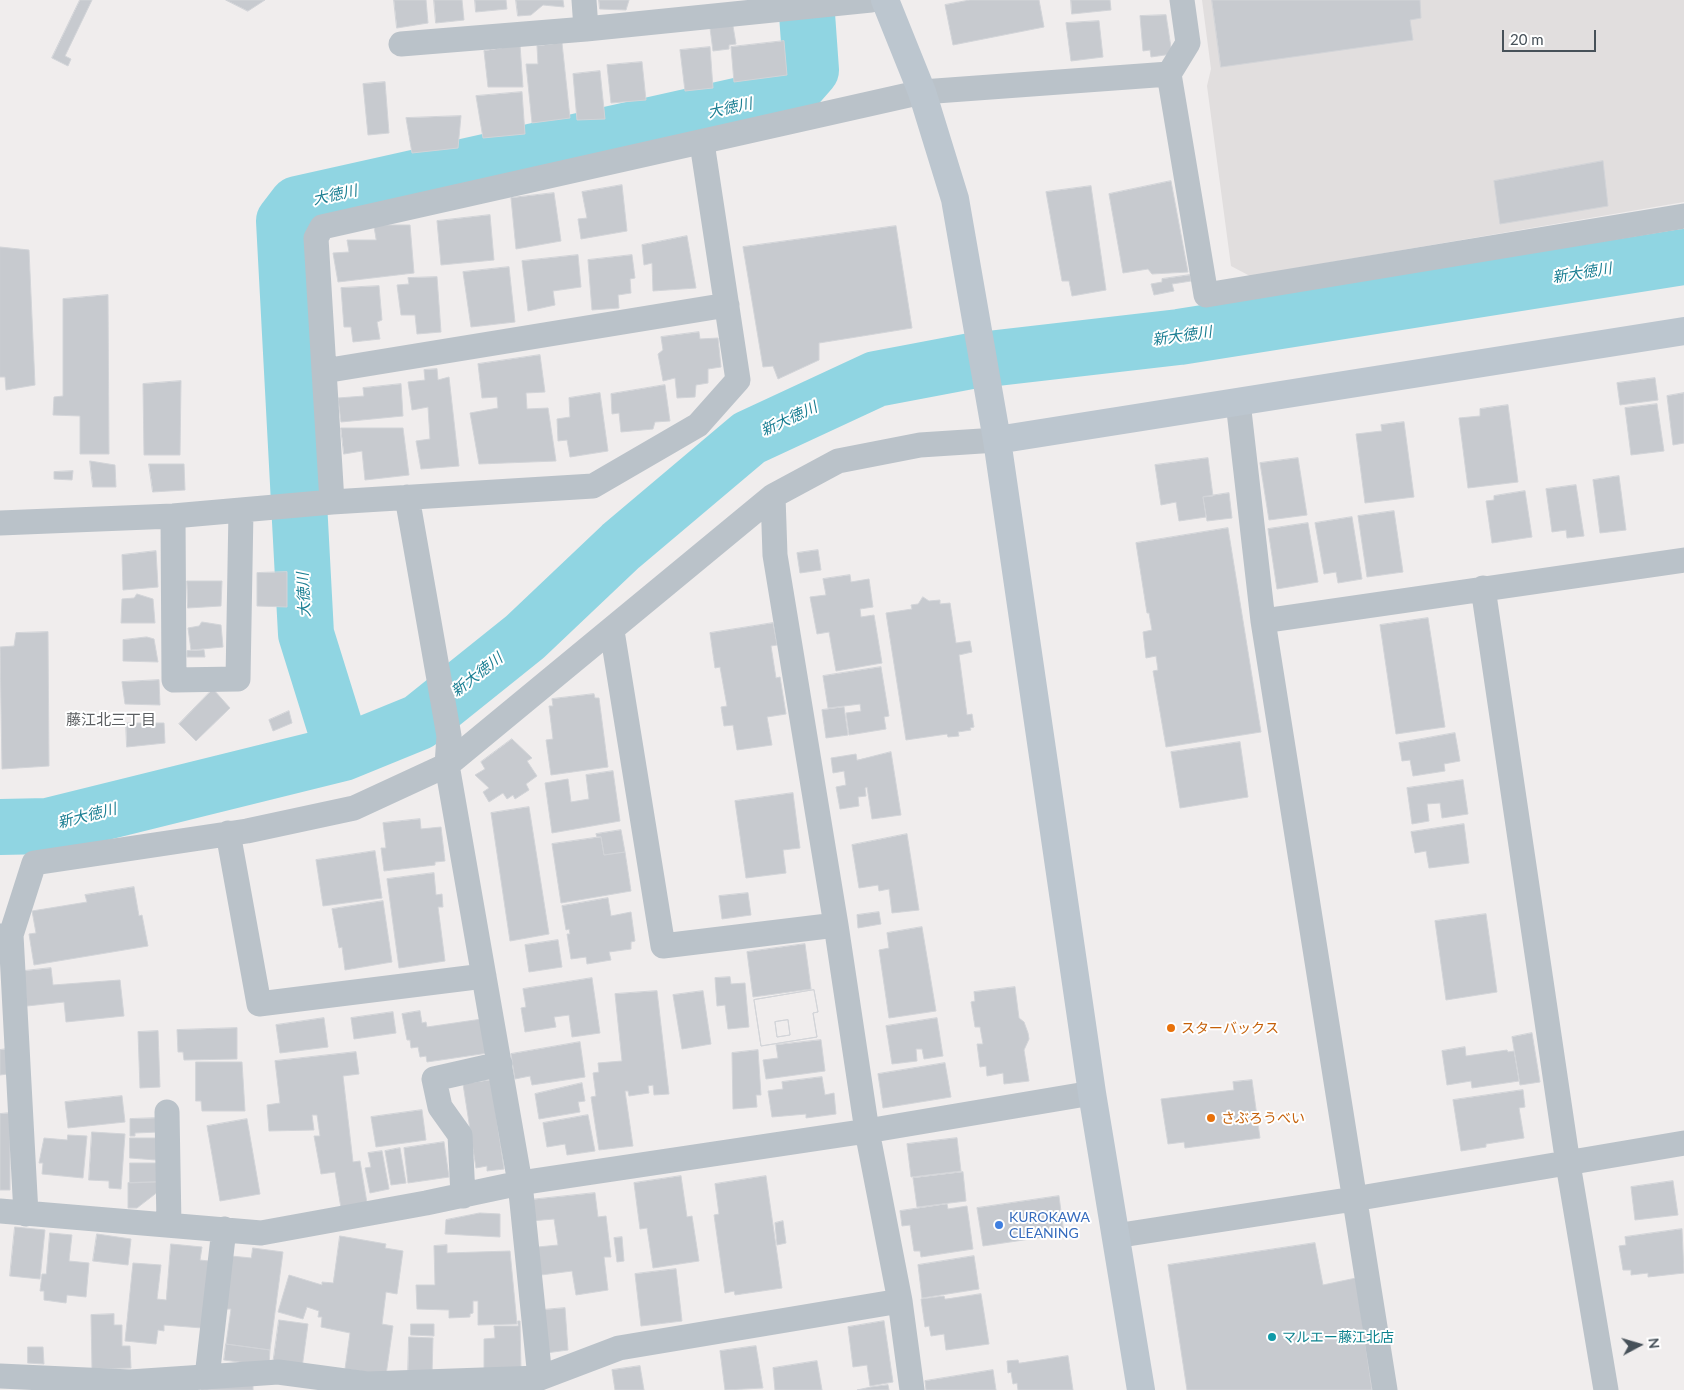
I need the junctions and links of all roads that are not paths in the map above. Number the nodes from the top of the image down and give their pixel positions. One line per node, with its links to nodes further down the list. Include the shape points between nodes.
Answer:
1 (584, 0): 5 (street)
2 (871, 0): 5 (street)
3 (885, 0): 8 (street)
4 (1182, 0): 7 (street, via 1188,43)
5 (586, 30): 6 (street)
6 (401, 44)
7 (1169, 74): 8 (street); 10 (street, via 1206,295)
8 (922, 92): 9 (street); 15 (street, via 955,199)
9 (702, 143): 11 (street); 13 (street, via 322,227 316,238)
10 (1684, 216)
11 (727, 305): 13 (street); 17 (street, via 738,380 698,425 593,486)
12 (1684, 331): 14 (street)
13 (324, 371): 18 (street)
14 (1238, 402): 15 (street); 24 (street)
15 (997, 440): 16 (street, via 920,445 838,461); 32 (street)
16 (773, 496): 25 (street); 28 (street, via 775,555)
17 (407, 497): 18 (street); 26 (street, via 449,736)
18 (310, 504): 19 (street)
19 (241, 510): 20 (street); 20 (street, via 238,678 174,680)
20 (173, 516): 21 (street)
21 (0, 523)
22 (1684, 560): 23 (street)
23 (1483, 588): 24 (street); 36 (street)
24 (1263, 621): 39 (street)
25 (612, 631): 26 (street); 28 (street, via 663,946)
26 (447, 765): 27 (street, via 354,808); 30 (street)
27 (228, 833): 29 (street, via 34,863); 30 (street, via 259,1004)
28 (836, 925): 34 (street)
29 (6, 935): 41 (street)
30 (484, 976): 31 (street)
31 (500, 1064): 37 (street); 38 (street, via 434,1078 440,1107 460,1135)
32 (1092, 1093): 34 (street); 44 (street)
33 (167, 1112): 42 (street)
34 (867, 1131): 37 (street); 45 (street)
35 (1684, 1143): 36 (street)
36 (1568, 1164): 39 (street); 53 (street)
37 (520, 1183): 38 (street); 48 (street)
38 (463, 1196): 43 (street, via 261,1233)
39 (1354, 1199): 44 (street); 52 (street)
40 (0, 1211): 41 (street)
41 (26, 1214): 42 (street)
42 (168, 1225): 43 (street)
43 (224, 1230): 47 (street)
44 (1115, 1236): 51 (street)
45 (900, 1301): 48 (street, via 620,1348); 50 (street)
46 (0, 1376): 49 (street)
47 (207, 1377): 48 (street, via 278,1372 367,1384); 49 (street)
48 (540, 1378)
49 (131, 1386)
50 (912, 1390)
51 (1141, 1390)
52 (1385, 1390)
53 (1606, 1390)

